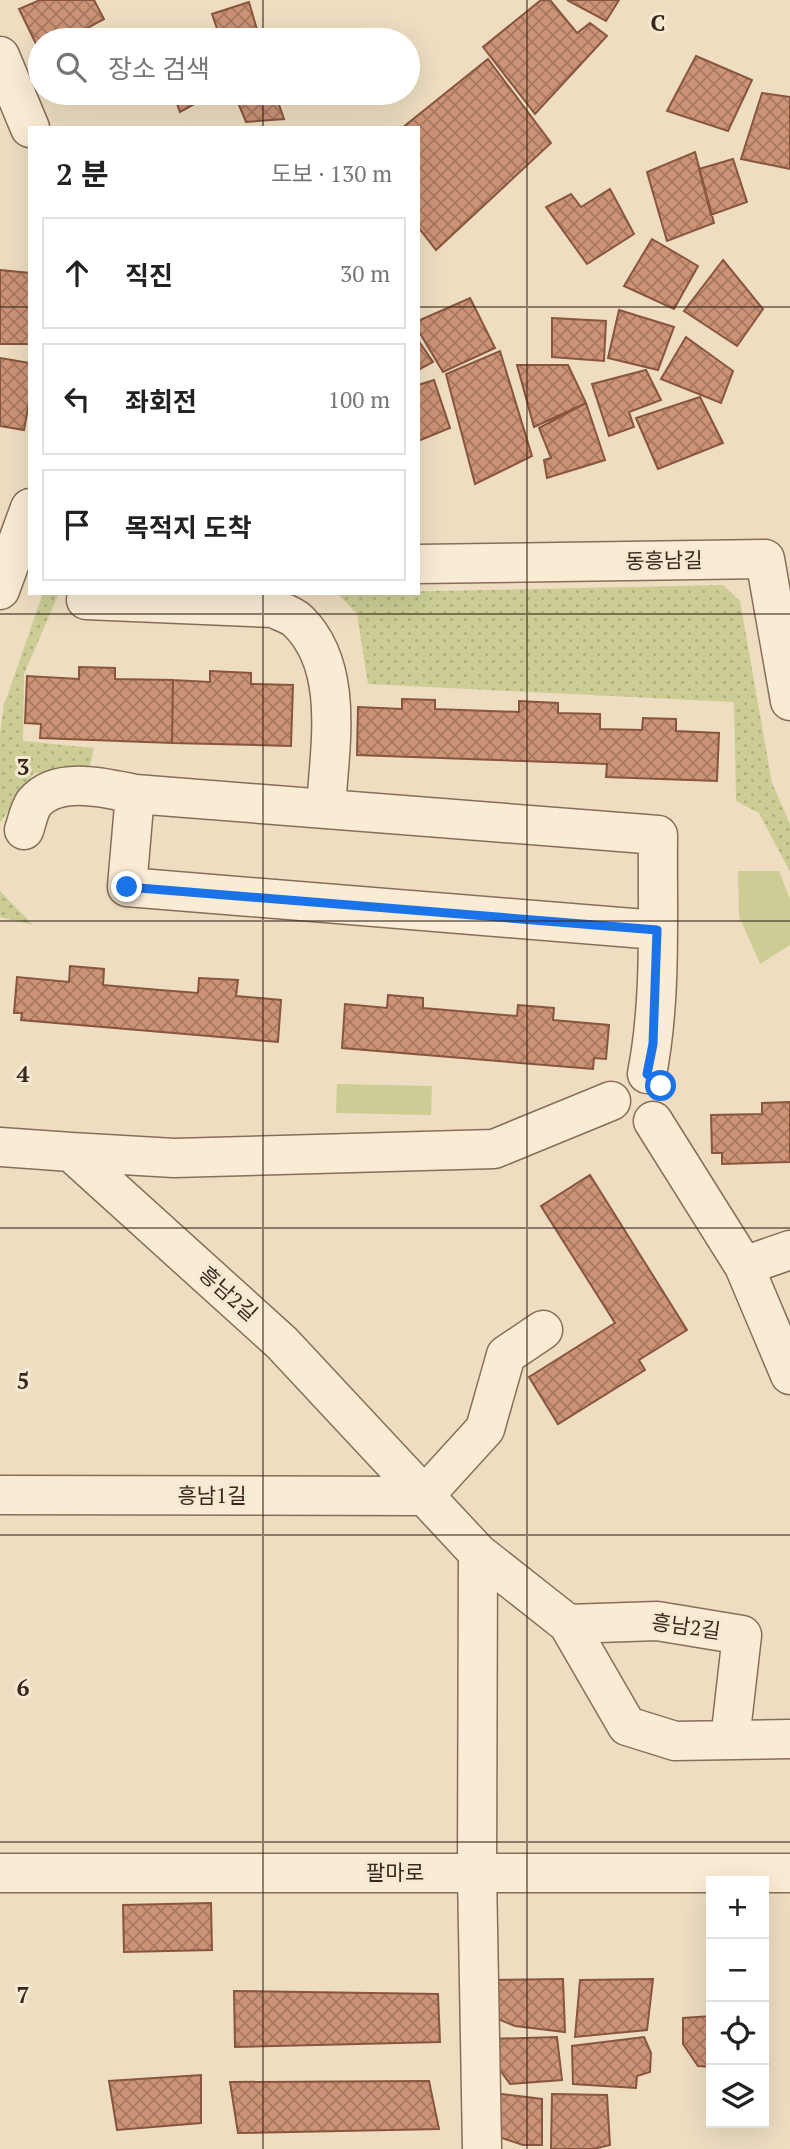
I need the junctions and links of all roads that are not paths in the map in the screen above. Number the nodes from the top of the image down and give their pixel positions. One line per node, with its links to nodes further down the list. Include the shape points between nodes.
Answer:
1 (0, 56): 2 (street)
2 (20, 128)
3 (28, 513): 5 (street)
4 (420, 565): 7 (street, 동흥남길, via 765,559)
5 (0, 590)
6 (86, 600): 9 (street, via 274,608 297,619 321,660 331,691)
7 (790, 701)
8 (135, 794): 9 (street); 10 (street, via 61,787 34,803); 11 (street, via 127,887)
9 (326, 809): 11 (street, via 659,835)
10 (24, 830)
11 (657, 930): 12 (street, via 653,1044)
12 (647, 1074): 13 (street, via 629,1074 615,1084); 14 (street, via 664,1095 661,1112)
13 (611, 1101): 14 (street, via 612,1110 624,1122 640,1127); 16 (street, via 494,1149 174,1158)
14 (653, 1121): 18 (street)
15 (0, 1147): 16 (street)
16 (71, 1152): 22 (street, 흥남2길, via 282,1343)
17 (790, 1250): 18 (street)
18 (744, 1266): 20 (street)
19 (543, 1330): 22 (street, via 506,1356 485,1429)
20 (790, 1375)
21 (0, 1495): 22 (street, 흥남1길)
22 (424, 1496): 23 (street, 흥남2길)
23 (478, 1553): 24 (street, 흥남2길); 28 (street)
24 (568, 1624): 26 (street, 흥남2길, via 627,1726 675,1741); 26 (street, 흥남2길, via 657,1620 741,1635)
25 (787, 1739): 26 (street, 흥남2길)
26 (730, 1740)
27 (0, 1873): 28 (street, 팔마로)
28 (477, 1873): 29 (street, 팔마로); 30 (street)
29 (790, 1873)
30 (482, 2149)

